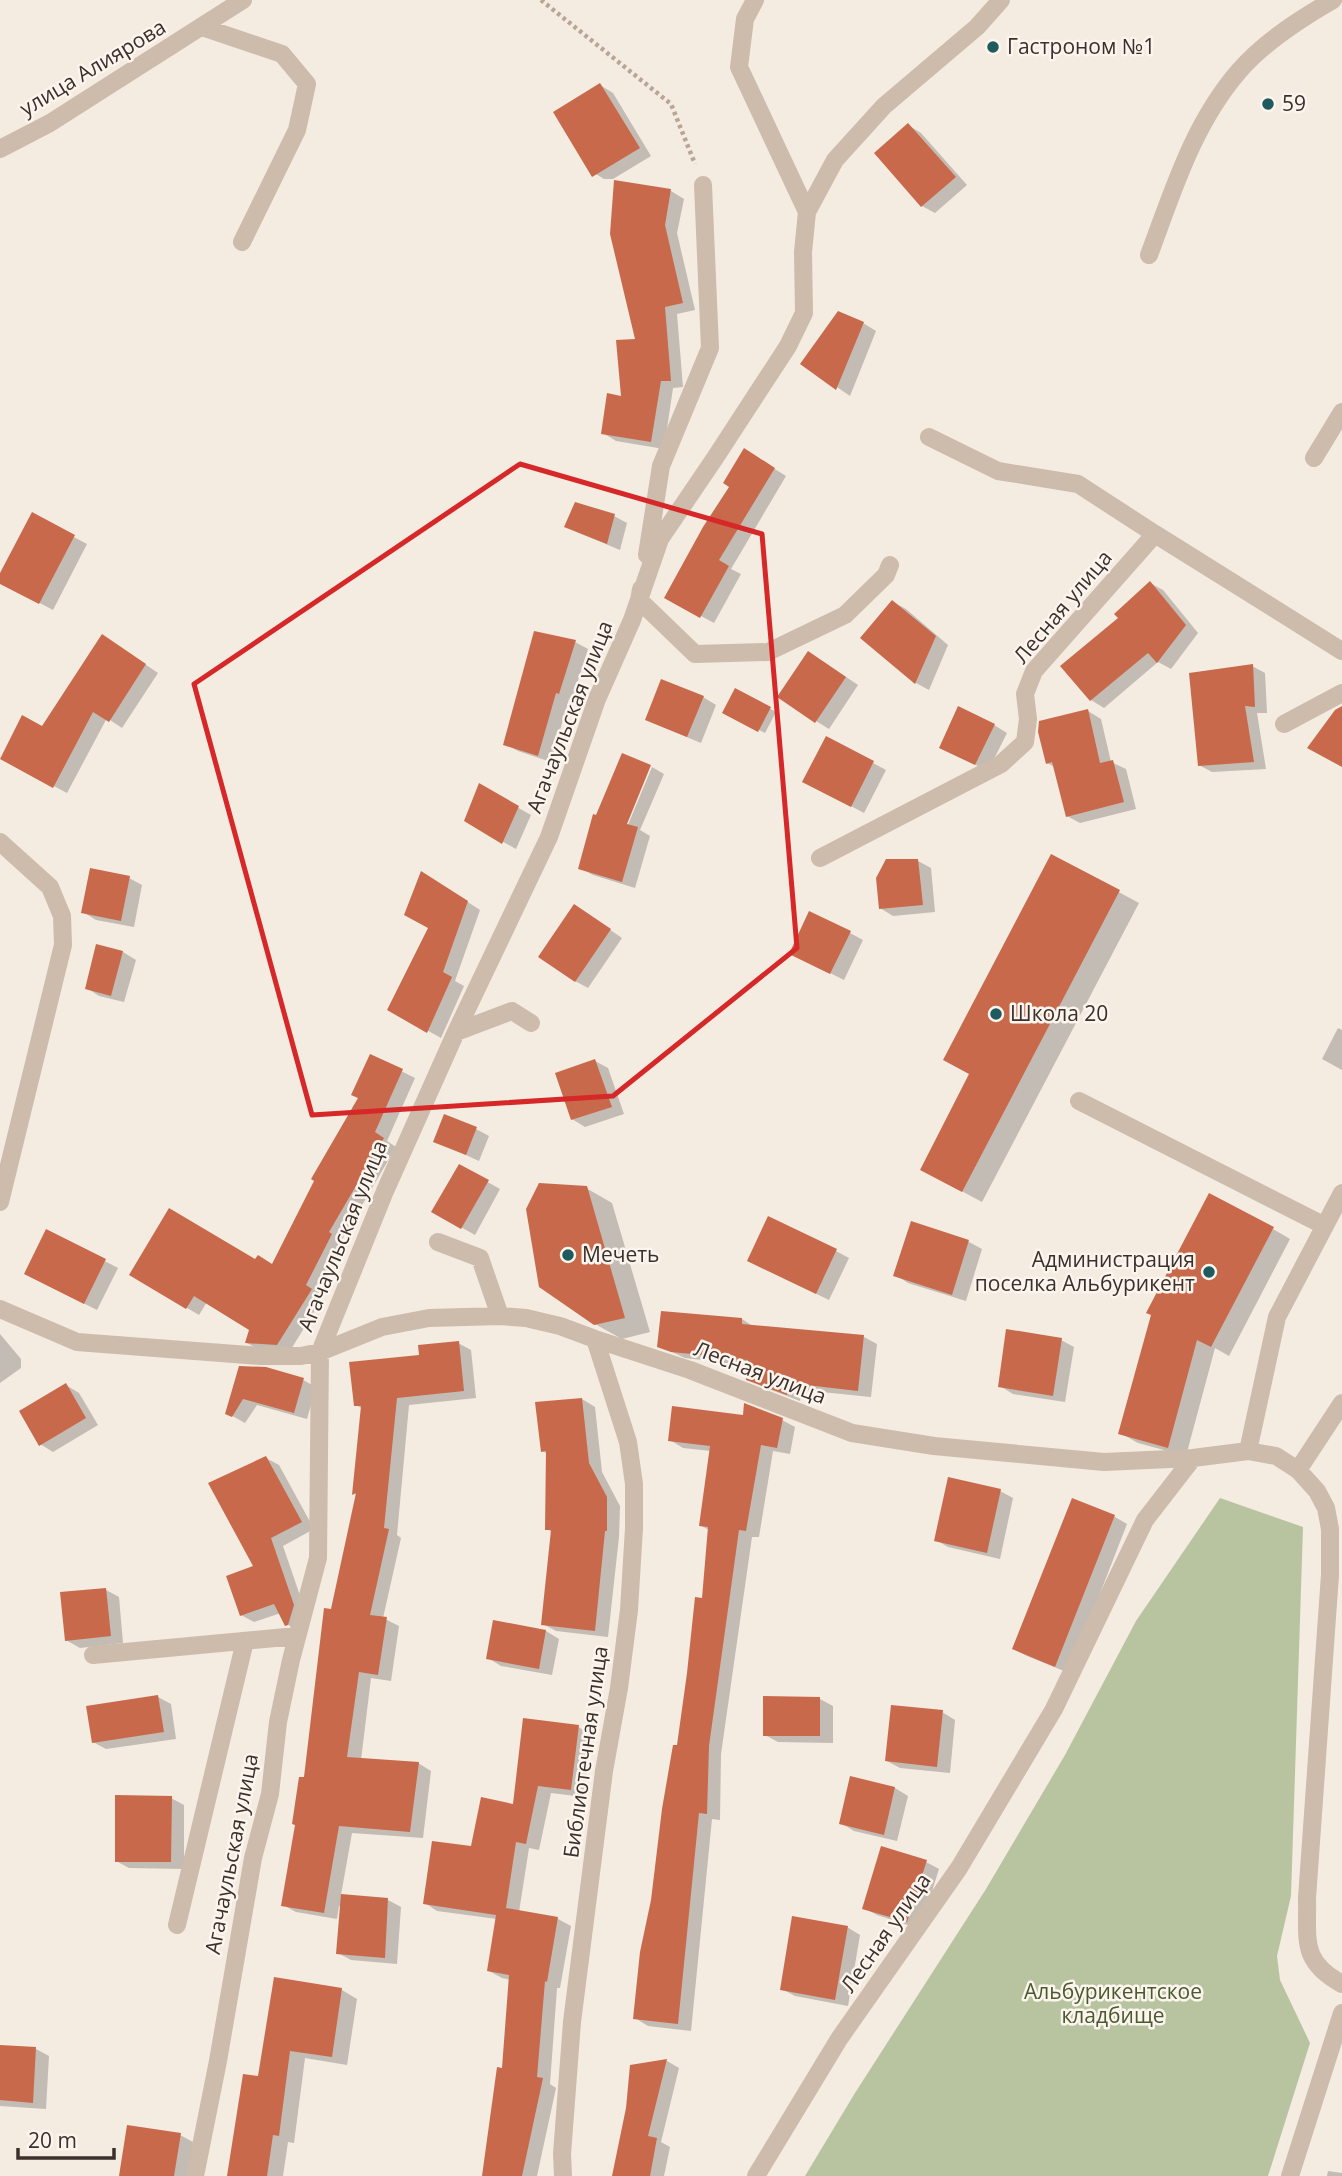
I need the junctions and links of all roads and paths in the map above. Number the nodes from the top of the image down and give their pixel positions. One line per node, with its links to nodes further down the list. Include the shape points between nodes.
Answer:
1 (242, 0): 6 (street, улица Алиярова)
2 (541, 0): 8 (path, via 671,104)
3 (755, 0): 9 (street, via 745,19 739,67)
4 (1001, 0): 9 (street, Агачаульская улица, via 977,27 884,106 835,160)
5 (1333, 0): 11 (street, via 1261,49 1223,93 1188,151)
6 (202, 27): 7 (street, улица Алиярова, via 50,123); 10 (street, via 282,54 307,84 297,130)
7 (0, 149)
8 (703, 185): 17 (street, Агачаульская улица, via 710,348 661,466)
9 (807, 212): 17 (street, Агачаульская улица, via 804,313 788,346 660,539)
10 (243, 243)
11 (1149, 255)
12 (1342, 412): 14 (street)
13 (929, 437): 15 (street, via 998,471 1078,484)
14 (1314, 458)
15 (1155, 534): 18 (street); 22 (street, Лесная улица, via 1034,671 1025,694 1025,741 1001,764)
16 (890, 565): 17 (street, via 886,575 845,615 768,652 695,654)
17 (639, 600): 24 (street, Агачаульская улица, via 597,699 549,837)
18 (1342, 651)
19 (1342, 692): 20 (street)
20 (1283, 724)
21 (0, 842): 27 (street, via 50,887 62,916 63,945)
22 (820, 858)
23 (531, 1023): 24 (street, via 512,1011)
24 (456, 1032): 33 (street, Агачаульская улица)
25 (1079, 1101): 28 (street)
26 (1342, 1193): 28 (street)
27 (0, 1202)
28 (1325, 1226): 35 (street, via 1277,1317)
29 (438, 1242): 31 (street, via 480,1258)
30 (0, 1309): 33 (street, Лесная улица, via 77,1342 261,1356)
31 (500, 1316): 32 (street, Лесная улица, via 560,1326); 33 (street, Лесная улица, via 429,1318 382,1327)
32 (595, 1339): 36 (street, Лесная улица, via 690,1370 852,1433 934,1446 1104,1462); 45 (street, Библиотечная улица, via 628,1442 634,1528 629,1611 572,2022)
33 (320, 1352): 38 (street, Агачаульская улица, via 318,1558)
34 (1342, 1403): 37 (street)
35 (1248, 1451): 36 (street, Лесная улица); 37 (street, Лесная улица, via 1276,1456)
36 (1193, 1458): 46 (street, Лесная улица, via 1145,1520 1054,1709 959,1868 839,2039)
37 (1298, 1470): 42 (street, Лесная улица, via 1317,1490 1330,1529 1308,1943 1313,1961)
38 (297, 1636): 39 (street); 44 (street, Агачаульская улица)
39 (245, 1641): 40 (street); 41 (street)
40 (93, 1655)
41 (177, 1925)
42 (1342, 1984)
43 (1342, 2013): 47 (street)
44 (195, 2176)
45 (563, 2176)
46 (756, 2176)
47 (1290, 2176)

